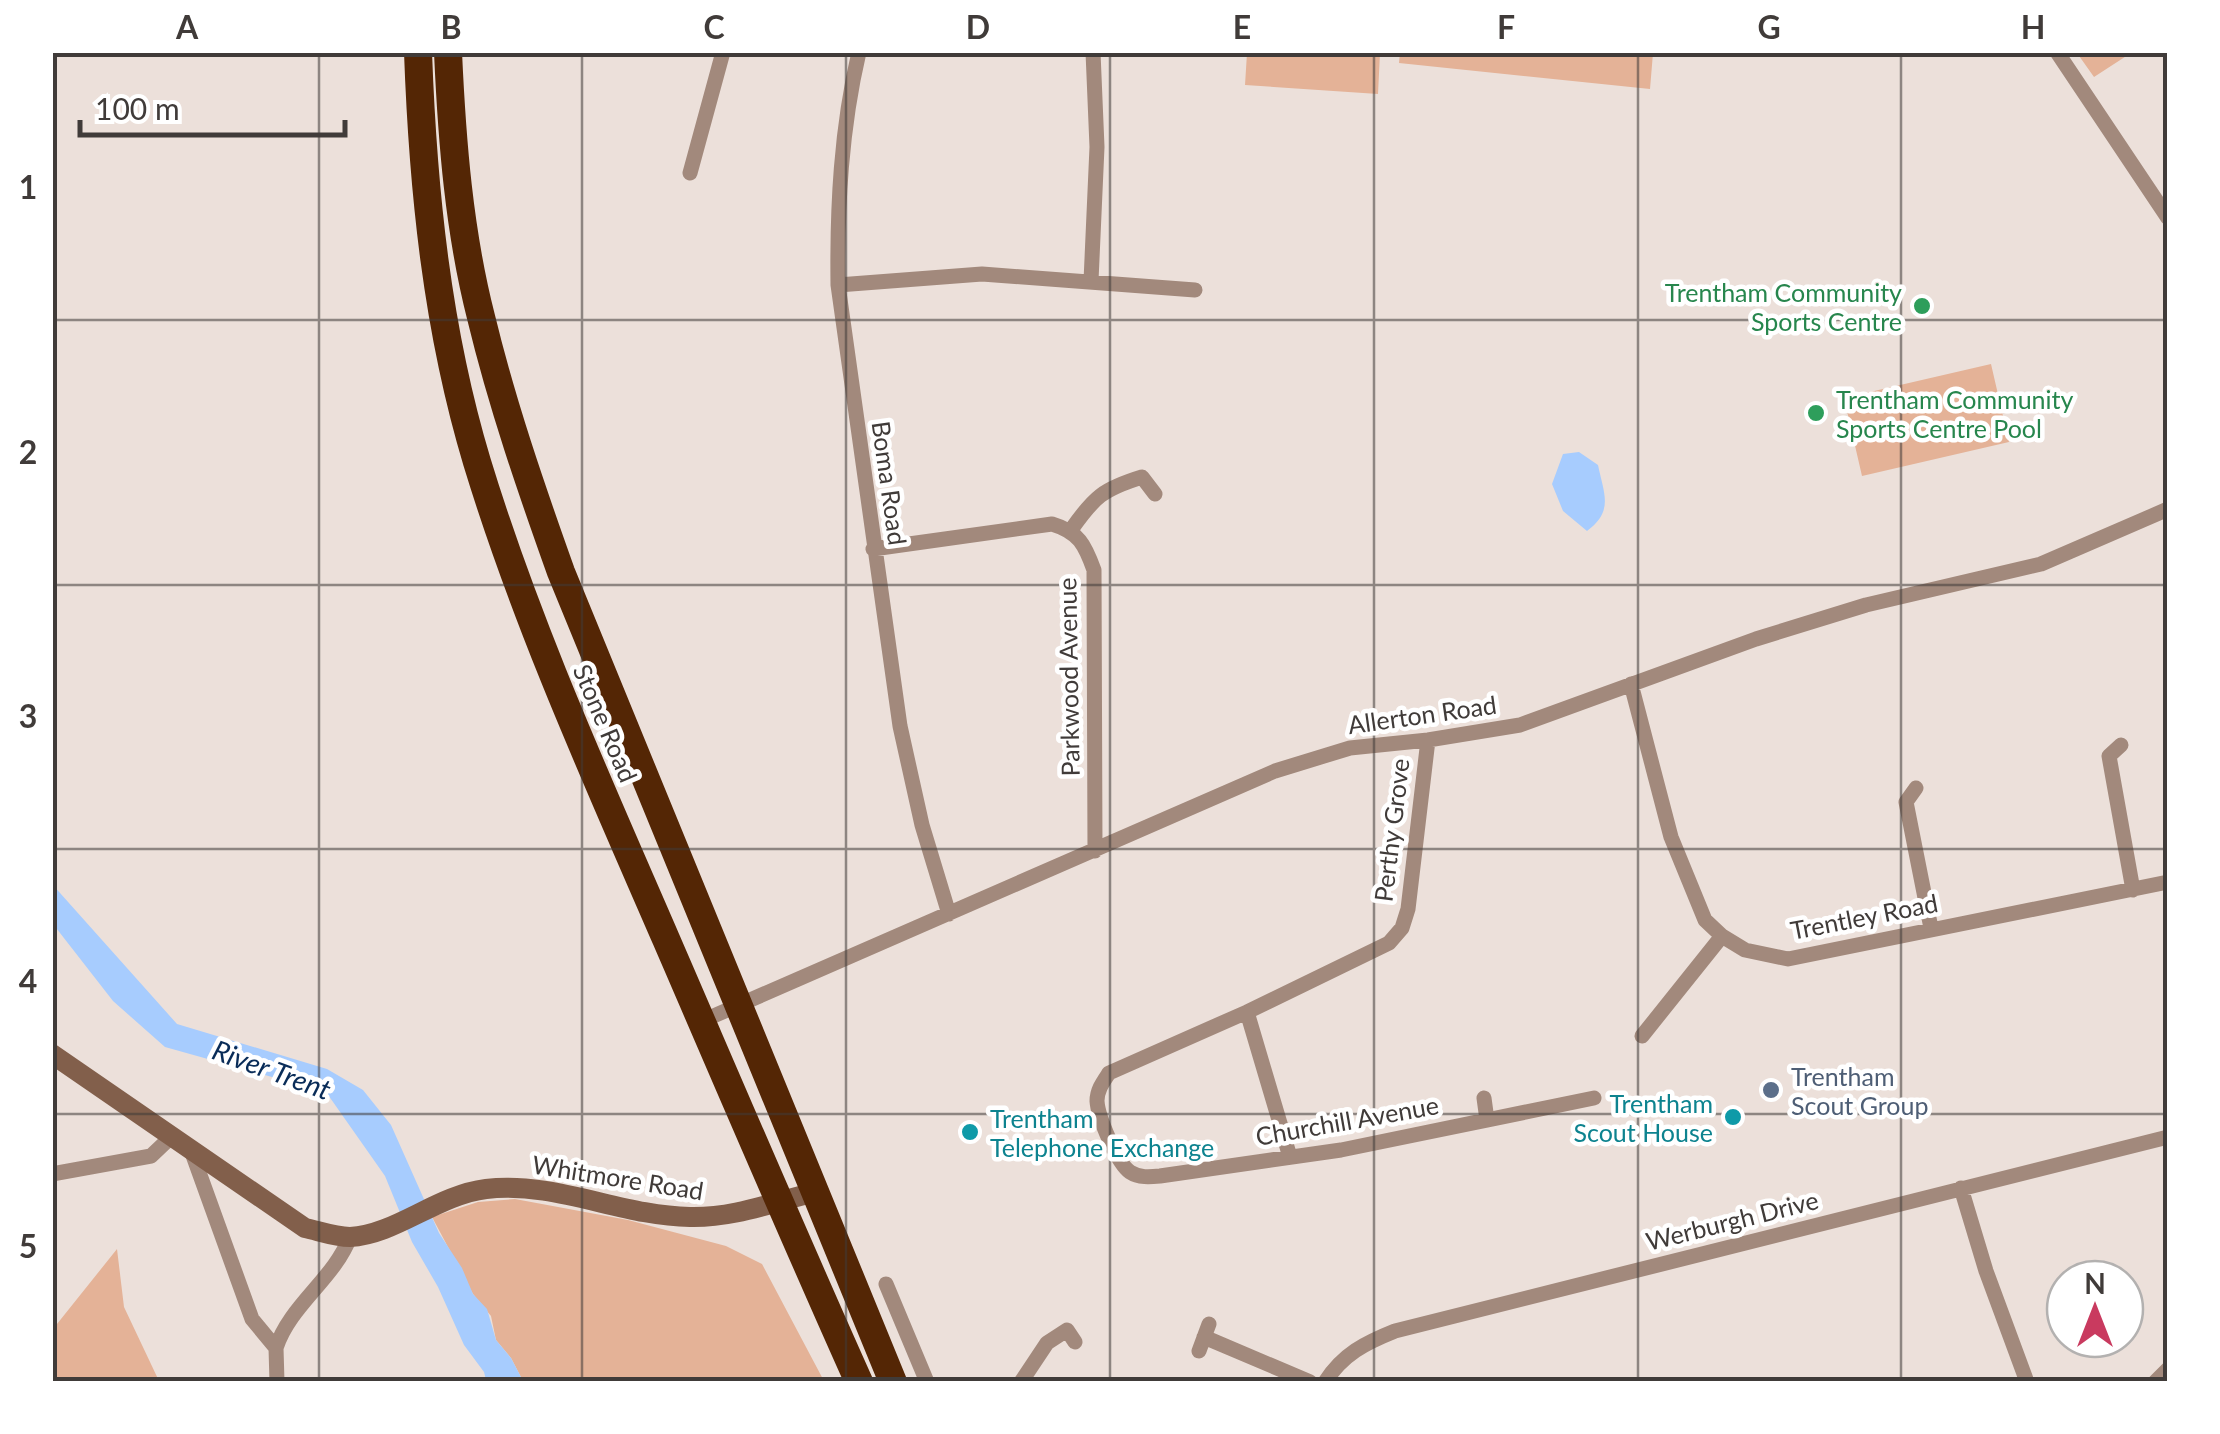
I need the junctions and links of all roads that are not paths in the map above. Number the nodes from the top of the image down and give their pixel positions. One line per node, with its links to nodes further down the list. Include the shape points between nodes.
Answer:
1 (418, 52): 29 (highway, Stone Road, via 426,209 477,460 534,629)
2 (448, 52): 26 (highway, Stone Road, via 465,234 502,399 561,572)
3 (724, 52): 7 (street)
4 (859, 52): 10 (street, Boma Road, via 843,147)
5 (1093, 52): 9 (street)
6 (2057, 52): 8 (street)
7 (690, 173)
8 (2168, 218)
9 (1091, 281): 10 (street, via 982,274); 11 (street)
10 (838, 284): 15 (street, Boma Road)
11 (1195, 290)
12 (1156, 494): 14 (street, via 1144,469 1102,492)
13 (2168, 509): 16 (street, Allerton Road, via 2041,564 1866,605)
14 (1070, 530): 15 (street, via 1052,524); 20 (street, Parkwood Avenue, via 1094,570)
15 (873, 549): 23 (street, Boma Road, via 900,726)
16 (1631, 684): 17 (street, Allerton Road, via 1520,725); 25 (street, via 1671,837 1706,920)
17 (1428, 740): 20 (street, Allerton Road, via 1350,748 1275,771); 28 (street, Perthy Grove, via 1402,928 1389,942)
18 (2108, 751): 22 (street)
19 (1890, 795): 24 (street, via 1911,795)
20 (1095, 850): 23 (street, Allerton Road)
21 (2168, 882): 22 (street, Trentley Road)
22 (2133, 890): 24 (street, Trentley Road)
23 (950, 914): 26 (street, Allerton Road)
24 (1932, 928): 25 (street, Trentley Road, via 1788,959 1745,950)
25 (1722, 936): 30 (street)
26 (740, 1006): 29 (street, Allerton Road); 42 (highway, Stone Road)
27 (1639, 1010): 30 (street)
28 (1247, 1012): 39 (street); 39 (street, Churchill Avenue, via 1110,1073 1100,1085 1098,1110 1118,1158 1145,1178)
29 (702, 1021): 43 (highway, Stone Road)
30 (1654, 1022): 31 (street)
31 (1642, 1036)
32 (52, 1054): 37 (main road)
33 (1484, 1098): 35 (street)
34 (1594, 1098): 35 (street, Churchill Avenue, via 1570,1095)
35 (1487, 1120): 39 (street, Churchill Avenue)
36 (2168, 1137): 41 (street, Werburgh Drive)
37 (171, 1138): 38 (main road); 40 (street, via 151,1156)
38 (191, 1150): 44 (main road, via 305,1228); 48 (street, via 252,1319)
39 (1290, 1157)
40 (52, 1174)
41 (1961, 1188): 56 (street, Werburgh Drive, via 1395,1330 1362,1344); 57 (street)
42 (816, 1192): 43 (main road, Whitmore Road); 52 (highway, Stone Road)
43 (779, 1200): 44 (main road, Whitmore Road, via 741,1213 688,1218 515,1187 440,1200); 51 (highway, Stone Road)
44 (350, 1237): 48 (street, via 344,1254 282,1328)
45 (886, 1284): 53 (street)
46 (1204, 1337): 55 (street)
47 (1075, 1342): 54 (street, via 1067,1330 1046,1342)
48 (276, 1348): 50 (street)
49 (2168, 1368): 58 (street)
50 (278, 1382)
51 (859, 1382)
52 (894, 1382)
53 (927, 1382)
54 (1020, 1382)
55 (1310, 1382)
56 (1325, 1382)
57 (2027, 1382)
58 (2154, 1382)

